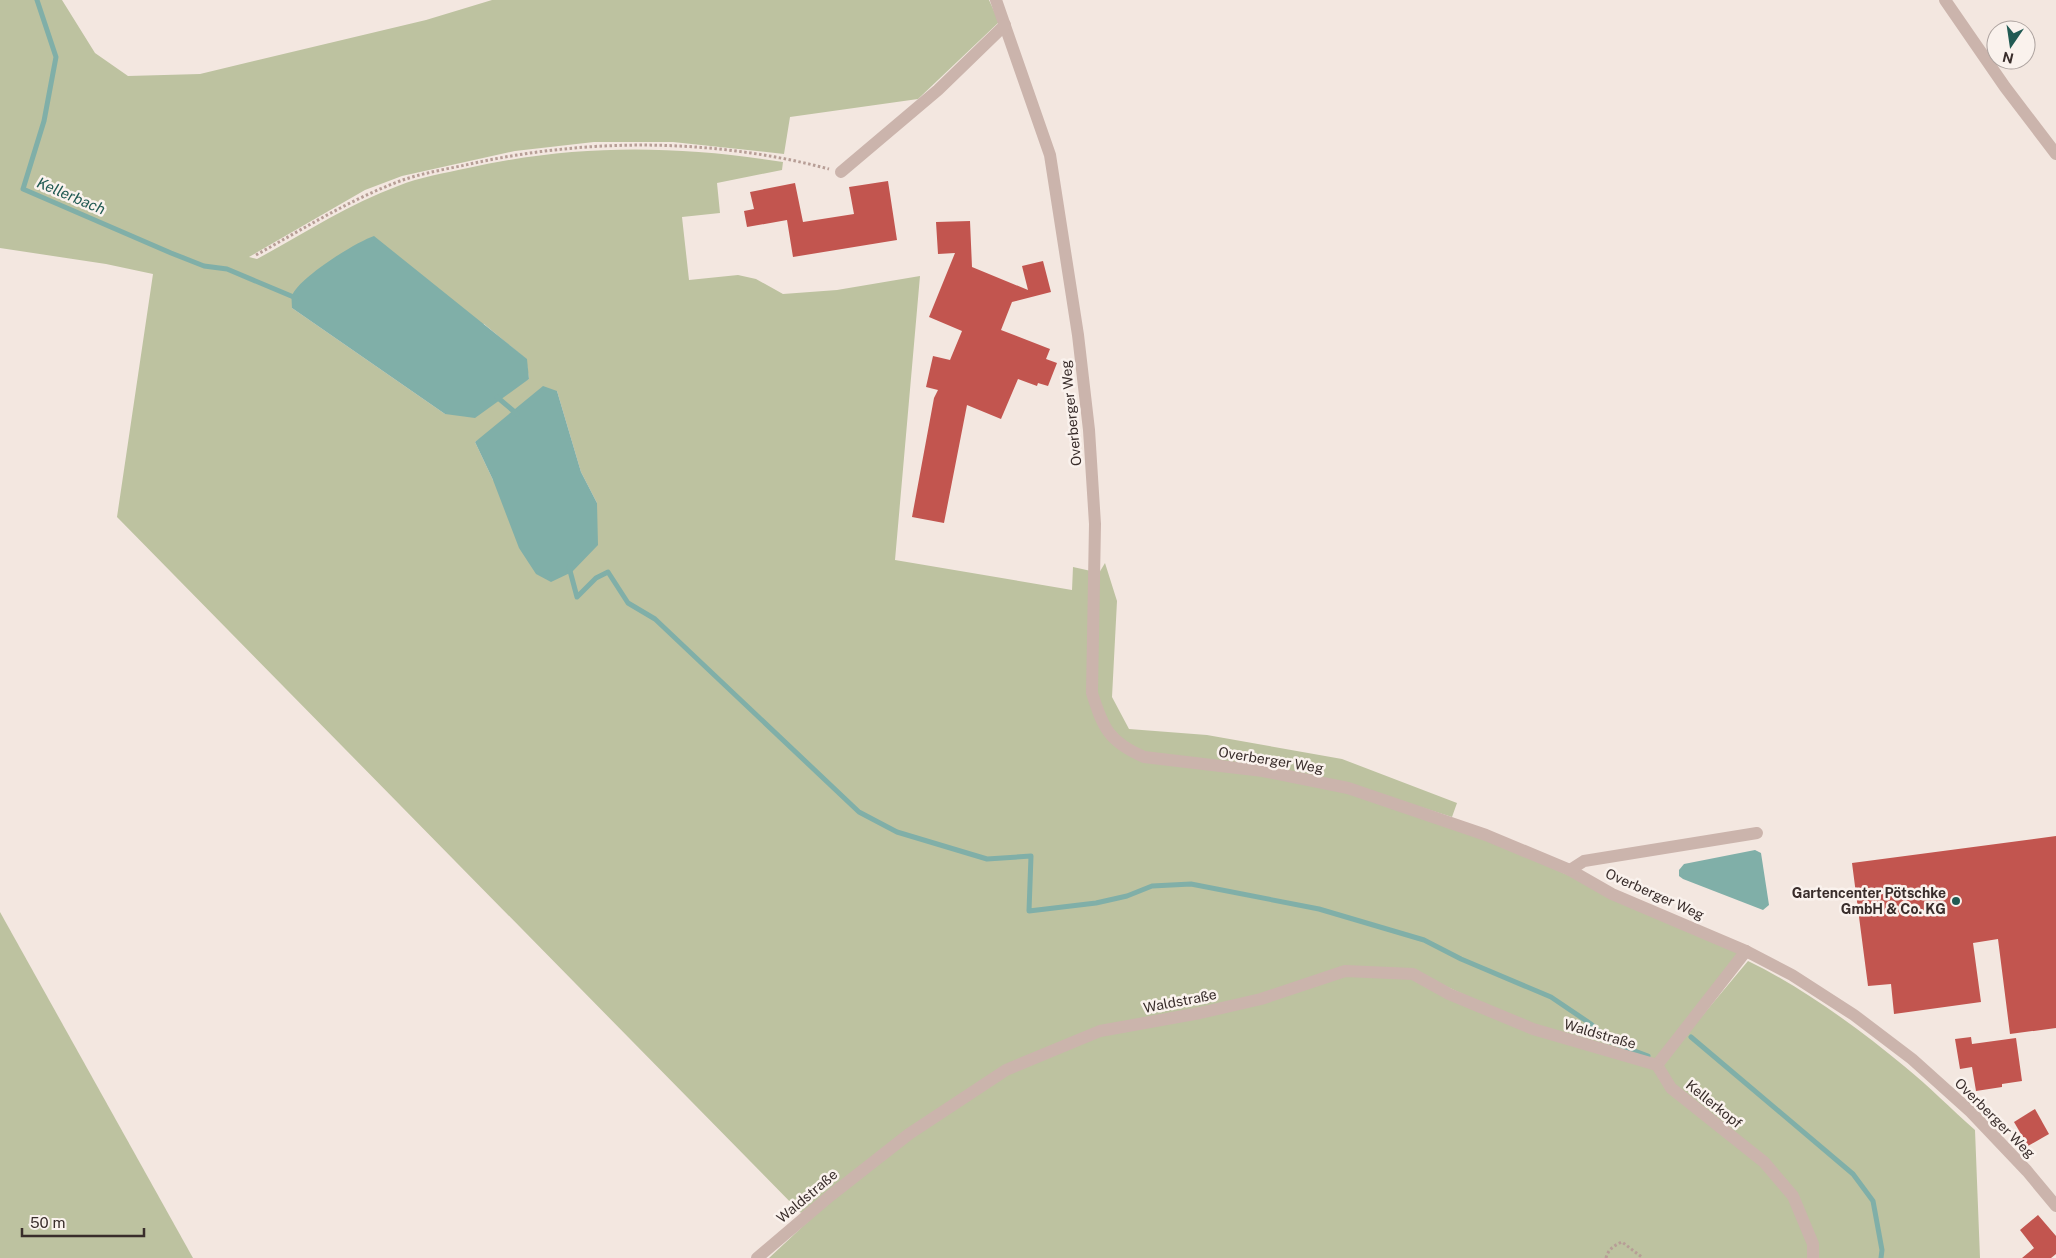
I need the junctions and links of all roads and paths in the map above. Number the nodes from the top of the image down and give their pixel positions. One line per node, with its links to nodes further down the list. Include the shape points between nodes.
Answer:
1 (1945, 0): 4 (street)
2 (998, 1): 3 (street, Overberger Weg)
3 (1005, 25): 5 (street, via 938,90); 8 (street, Overberger Weg, via 1050,154 1078,335 1095,524 1092,693 1100,719 1113,738 1126,749 1144,757 1263,771 1348,788 1486,835)
4 (2056, 154)
5 (841, 172): 6 (path, via 796,160 670,145 594,146 514,154 402,180 363,196)
6 (256, 255)
7 (1757, 833): 8 (street, via 1584,861)
8 (1570, 870): 9 (street, Overberger Weg, via 1612,894)
9 (1746, 951): 10 (street); 11 (street, Overberger Weg, via 1800,980 1854,1015 1912,1059 1971,1112 2028,1171)
10 (1656, 1065): 12 (street, Waldstraße, via 1533,1029 1449,994 1413,974 1345,971 1261,999 1100,1031 1006,1070 909,1134); 15 (street, Kellerkopf, via 1671,1088 1764,1162 1793,1196 1813,1244)
11 (2056, 1206)
12 (757, 1258)
13 (1606, 1258): 14 (path, via 1616,1244 1622,1242)
14 (1643, 1258)
15 (1814, 1258)

